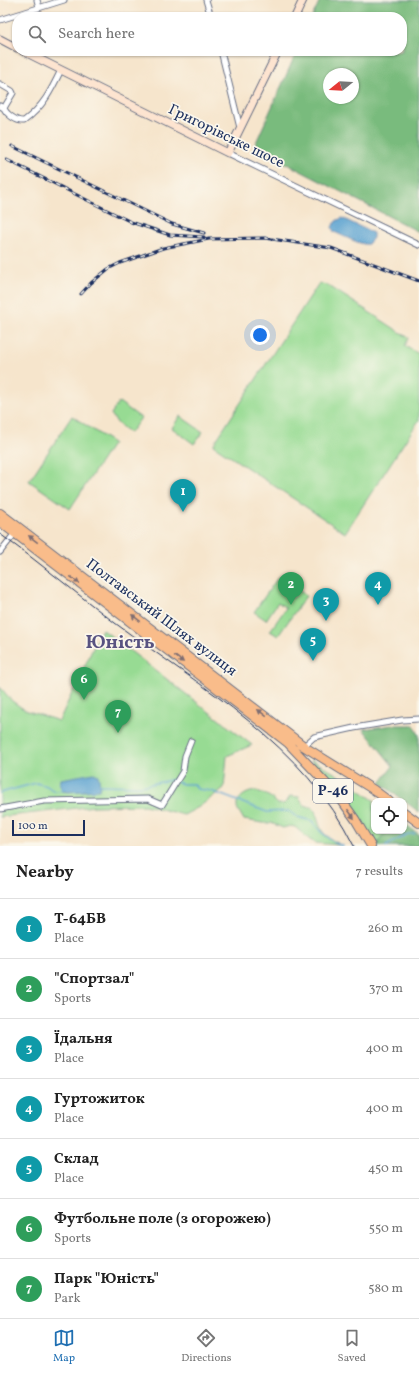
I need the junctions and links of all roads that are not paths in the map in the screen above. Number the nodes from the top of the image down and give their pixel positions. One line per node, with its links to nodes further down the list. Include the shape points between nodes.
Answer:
1 (37, 0): 5 (street)
2 (64, 0): 5 (street)
3 (206, 0): 7 (street)
4 (303, 0): 8 (street)
5 (39, 7): 6 (street)
6 (24, 12)
7 (210, 12)
8 (297, 12)
9 (12, 16): 10 (street)
10 (0, 20)
11 (0, 39): 12 (street)
12 (12, 45)
13 (33, 56): 16 (street, Григорівське шосе)
14 (221, 56): 19 (street)
15 (276, 56): 19 (street)
16 (61, 70): 18 (street, via 48,98 24,121 20,122); 20 (street, Григорівське шосе)
17 (0, 84): 18 (street, via 13,93)
18 (2, 107)
19 (240, 128): 20 (street)
20 (228, 153): 21 (street, Григорівське шосе)
21 (419, 245)
22 (0, 513): 24 (main road, Полтавський Шлях вулиця)
23 (0, 522): 24 (main road, Полтавський Шлях вулиця)
24 (17, 531): 25 (street); 27 (main road, Полтавський Шлях вулиця / Р-46, one-way to 27); 29 (main road, Полтавський Шлях вулиця, one-way to 24, via 204,668)
25 (0, 552)
26 (419, 720): 29 (street, via 402,720 314,737)
27 (271, 729): 29 (main road, Полтавський Шлях вулиця); 34 (main road, Р-46, one-way to 34, via 292,747 340,798)
28 (191, 741): 31 (street, via 183,771 162,805 148,799 44,801)
29 (304, 746): 30 (main road, Полтавський Шлях вулиця)
30 (385, 798)
31 (0, 809)
32 (407, 814): 33 (main road)
33 (419, 823)
34 (371, 846)

